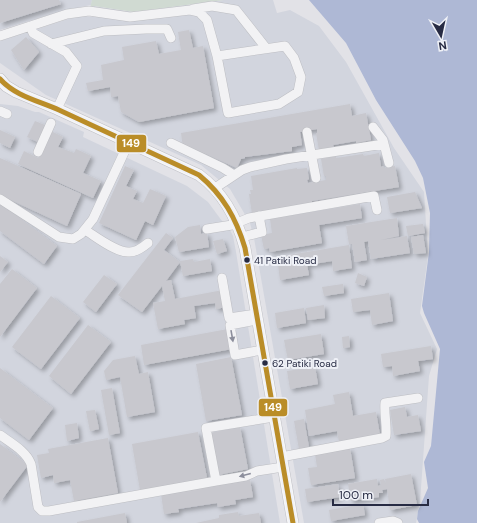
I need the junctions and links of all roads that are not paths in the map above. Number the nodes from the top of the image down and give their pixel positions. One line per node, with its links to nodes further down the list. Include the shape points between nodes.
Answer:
1 (190, 10): 2 (lane, via 130,17 82,11); 6 (lane, via 212,6 236,10); 7 (lane, via 199,12 207,20)
2 (30, 26): 3 (lane); 5 (lane, via 33,33)
3 (0, 36)
4 (171, 38): 5 (lane, via 167,29 104,31)
5 (51, 44): 9 (lane, via 66,52 78,66)
6 (266, 48): 7 (lane); 7 (lane, via 285,46 294,58 301,77 298,92 279,104 228,113)
7 (218, 56)
8 (1, 81): 9 (main road, via 16,92)
9 (57, 109): 13 (main road)
10 (51, 123): 16 (lane)
11 (374, 127): 15 (lane)
12 (307, 132): 17 (lane)
13 (129, 142): 21 (main road, via 199,175); 27 (lane, via 93,219)
14 (171, 143): 19 (lane)
15 (384, 144): 17 (lane); 18 (lane)
16 (38, 152)
17 (312, 155): 19 (lane, via 250,167); 20 (lane)
18 (389, 164)
19 (234, 175): 21 (lane)
20 (316, 178)
21 (215, 188): 25 (main road)
22 (0, 200): 27 (lane, via 59,237 73,239)
23 (377, 210): 24 (lane, via 374,196)
24 (259, 216): 25 (lane); 28 (lane, via 262,232)
25 (237, 222): 26 (lane); 28 (main road)
26 (207, 229)
27 (85, 230): 29 (lane, via 110,246 128,252 141,249)
28 (242, 237): 31 (main road)
29 (148, 243)
30 (222, 278): 31 (lane, via 229,318)
31 (257, 317): 32 (main road); 32 (lane, one-way to 32, via 230,325 235,355)
32 (262, 350): 34 (main road)
33 (418, 398): 36 (lane, via 385,404 387,431 386,436 382,438)
34 (274, 417): 36 (main road); 37 (lane, via 206,428)
35 (0, 435): 37 (lane, via 30,460 38,507 42,511)
36 (282, 462): 37 (lane, one-way to 37, via 246,476); 38 (main road)
37 (216, 480)
38 (293, 523)
39 (379, 523): 40 (lane)
40 (398, 523)

